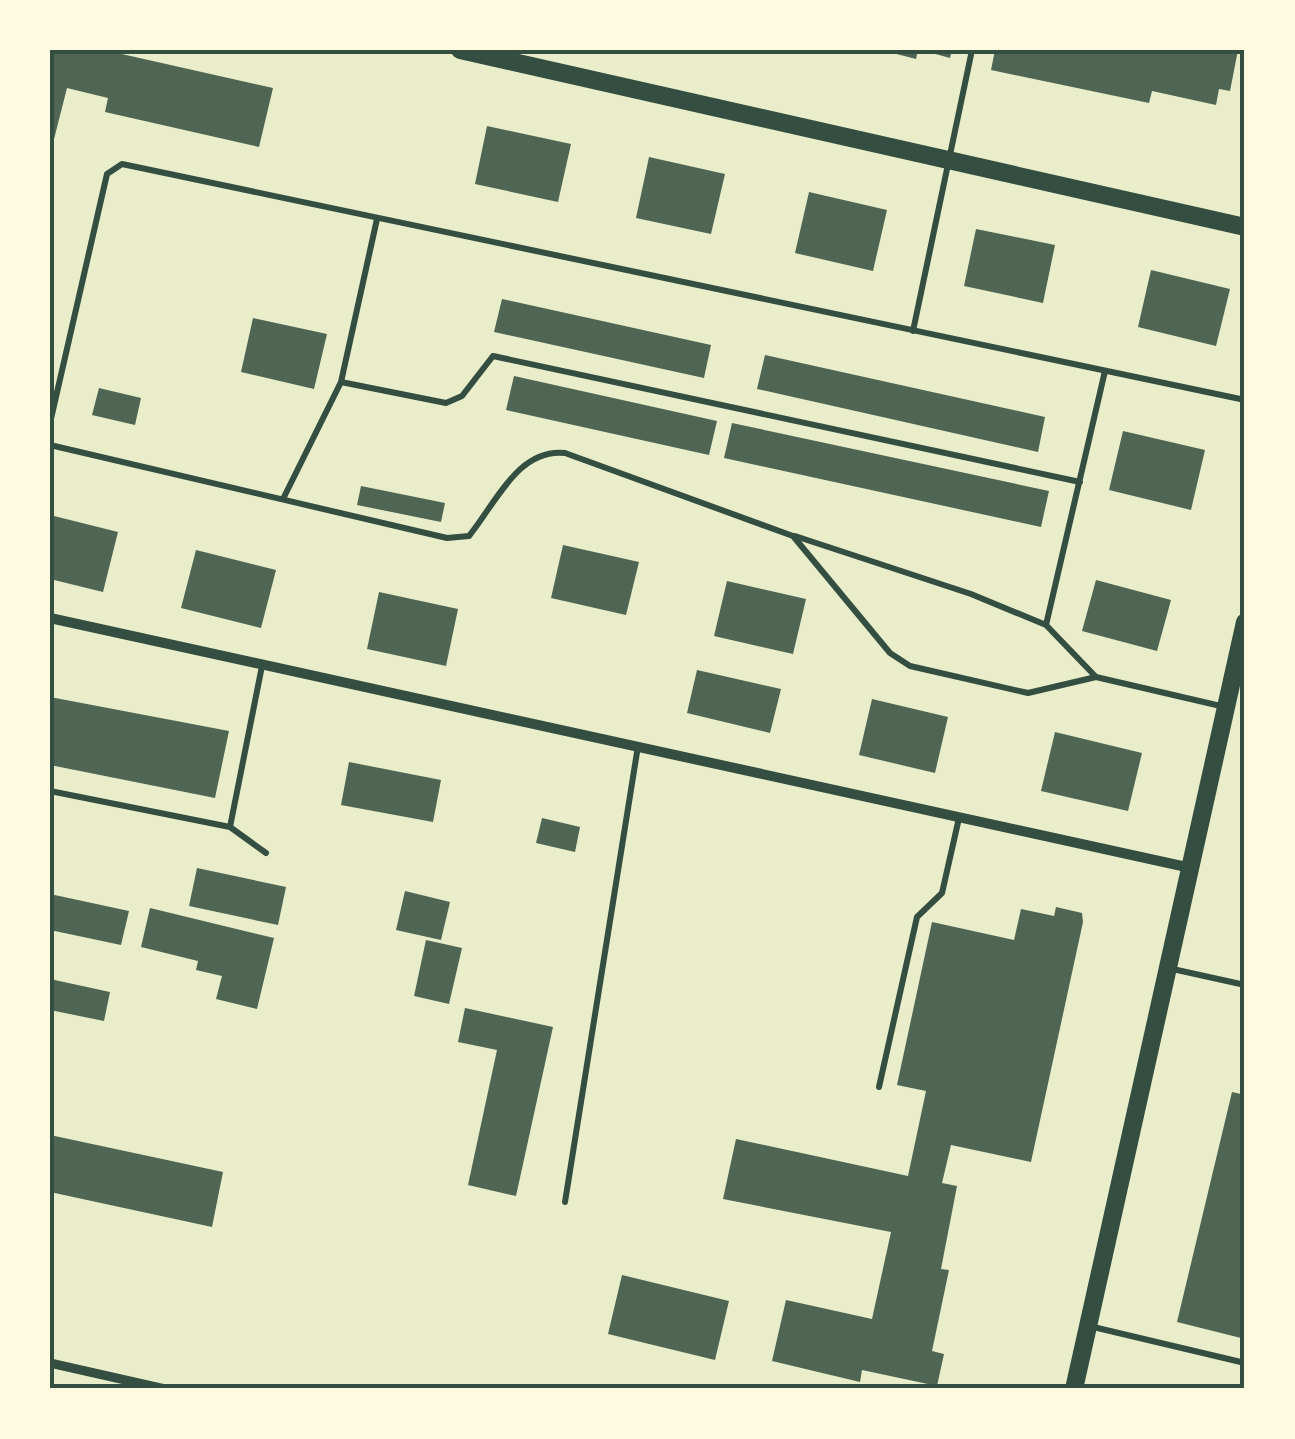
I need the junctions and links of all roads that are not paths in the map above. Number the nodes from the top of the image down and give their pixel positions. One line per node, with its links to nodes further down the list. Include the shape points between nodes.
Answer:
1 (460, 50): 3 (street)
2 (972, 50): 3 (lane)
3 (948, 162): 5 (street); 6 (lane)
4 (377, 219): 6 (lane); 8 (lane); 10 (lane, via 122,164 107,174)
5 (1245, 227)
6 (913, 331): 7 (lane)
7 (1105, 372): 9 (lane); 12 (lane)
8 (341, 382): 12 (lane, via 446,402 462,396 492,356); 13 (lane)
9 (1245, 400)
10 (50, 423)
11 (50, 445): 13 (lane)
12 (1080, 482): 17 (lane)
13 (284, 498): 14 (lane, via 447,538 470,536 529,457 546,451 598,463)
14 (793, 536): 17 (lane); 19 (lane, via 890,653 910,666 1028,694)
15 (50, 618): 18 (street)
16 (1245, 622): 20 (street)
17 (1046, 625): 19 (lane)
18 (262, 664): 21 (street); 24 (lane)
19 (1096, 676): 20 (lane)
20 (1227, 707): 26 (street)
21 (638, 745): 23 (street); 30 (lane)
22 (50, 791): 24 (lane)
23 (960, 817): 26 (street); 29 (lane, via 942,893 916,918)
24 (230, 827): 25 (lane)
25 (266, 854)
26 (1191, 868): 27 (street)
27 (1168, 968): 28 (lane); 31 (street)
28 (1245, 984)
29 (879, 1087)
30 (565, 1202)
31 (1088, 1326): 33 (lane); 35 (street)
32 (50, 1363): 34 (street)
33 (1245, 1364)
34 (165, 1389)
35 (1074, 1389)

